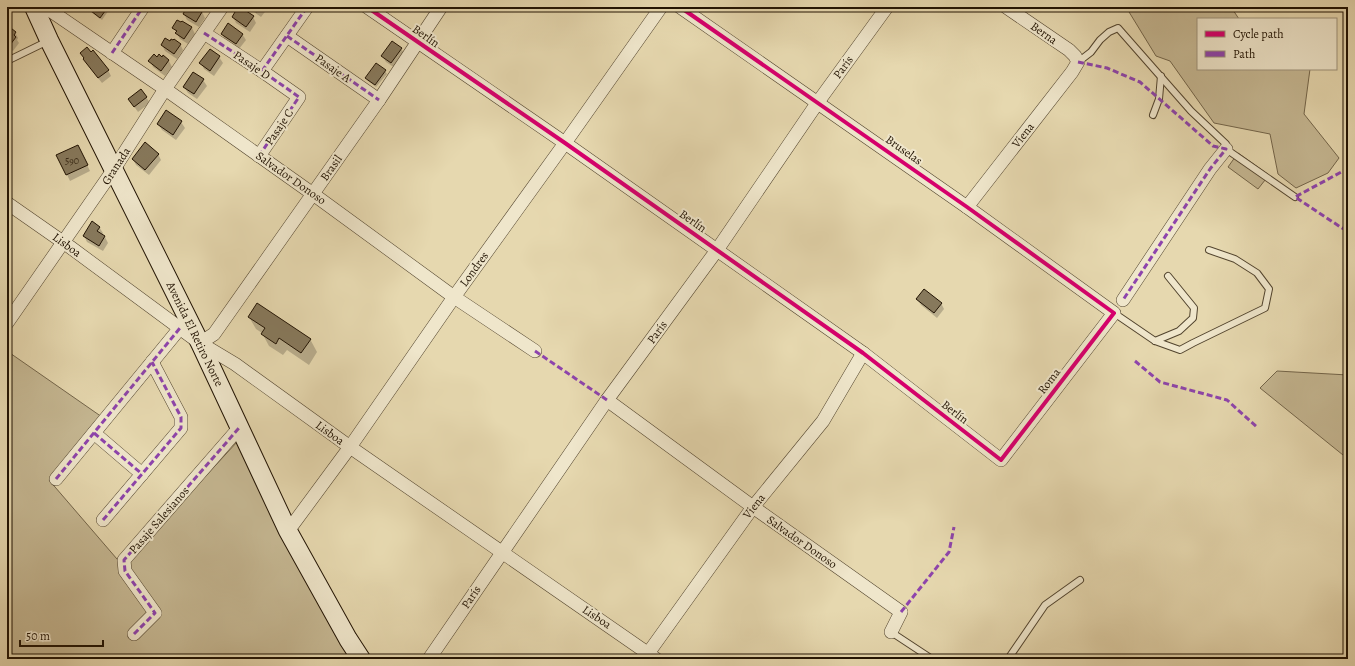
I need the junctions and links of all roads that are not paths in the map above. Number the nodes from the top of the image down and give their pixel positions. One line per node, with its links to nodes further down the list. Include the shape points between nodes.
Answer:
1 (34, 7): 14 (street, Avenida El Retiro Norte)
2 (45, 7): 16 (street, Salvador Donoso)
3 (143, 7): 16 (street)
4 (222, 7): 12 (street, Granada)
5 (307, 7): 13 (street)
6 (366, 7): 15 (street, Berlín)
7 (441, 7): 15 (street, Brasil)
8 (661, 7): 26 (street, Londres)
9 (680, 7): 24 (street, Bruselas)
10 (887, 7): 24 (street, París)
11 (1006, 7): 18 (street, Berna, via 1069,50)
12 (204, 33): 19 (street, Pasaje D); 21 (street, Granada)
13 (287, 36): 19 (street); 23 (street, Pasaje A)
14 (49, 40): 17 (lane); 29 (street, Avenida El Retiro Norte)
15 (418, 42): 23 (street, Brasil); 26 (street, Berlín)
16 (112, 53): 21 (street, Salvador Donoso)
17 (7, 61)
18 (1078, 62): 20 (lane, via 1109,32 1118,28); 33 (street, Viena)
19 (262, 71): 22 (street, Pasaje D)
20 (1161, 76): 25 (lane, via 1159,99); 27 (lane, via 1191,111 1226,144)
21 (165, 89): 28 (street, Salvador Donoso); 29 (street, Granada)
22 (299, 97): 28 (street, Pasaje C)
23 (378, 100): 30 (street, Brasil)
24 (818, 102): 33 (street, Bruselas); 35 (street, París)
25 (1153, 115)
26 (565, 144): 35 (street, Berlín); 38 (street, Londres)
27 (1226, 149): 31 (lane); 39 (street)
28 (259, 156): 30 (street, Salvador Donoso)
29 (114, 170): 34 (street, Granada); 44 (street, Avenida El Retiro Norte)
30 (313, 194): 38 (street, Salvador Donoso); 44 (street, Brasil, via 214,334)
31 (1295, 197)
32 (7, 203): 34 (street, Lisboa)
33 (967, 207): 40 (street, Bruselas)
34 (63, 242): 41 (street, Granada); 42 (street, Lisboa)
35 (717, 250): 46 (street, Berlín); 48 (street, París)
36 (1209, 250): 43 (lane, via 1236,259 1258,273 1269,289 1265,308 1180,350)
37 (1168, 276): 43 (lane, via 1194,308 1193,318 1179,331)
38 (454, 297): 45 (street, Salvador Donoso); 51 (street, Londres)
39 (1122, 300)
40 (1114, 313): 43 (lane); 52 (street, Roma)
41 (7, 322)
42 (180, 328): 44 (street, Lisboa); 47 (street)
43 (1155, 341)
44 (200, 343): 49 (street, Avenida El Retiro Norte); 51 (street, Lisboa, via 235,364)
45 (535, 352)
46 (863, 353): 52 (street, Berlín); 55 (street, Viena, via 823,421)
47 (152, 362): 50 (street); 53 (street, via 181,417 182,424 180,431)
48 (607, 400): 55 (street, Salvador Donoso); 58 (street, París)
49 (239, 428): 57 (street, Avenida El Retiro Norte); 61 (street, Pasaje Salesianos, via 124,560 125,571 155,613)
50 (94, 433): 53 (street); 54 (street)
51 (350, 447): 57 (street, Londres); 58 (street, Lisboa)
52 (1001, 460)
53 (142, 474): 56 (street)
54 (56, 479)
55 (753, 507): 60 (street, Salvador Donoso, via 901,612); 62 (street, Viena)
56 (102, 520)
57 (288, 531): 63 (street, Avenida El Retiro Norte)
58 (502, 552): 62 (street, Lisboa); 64 (street, París)
59 (1080, 580): 66 (lane, via 1045,605)
60 (891, 632): 65 (lane)
61 (134, 634)
62 (650, 657)
63 (361, 659)
64 (429, 659)
65 (932, 659)
66 (1008, 659)

